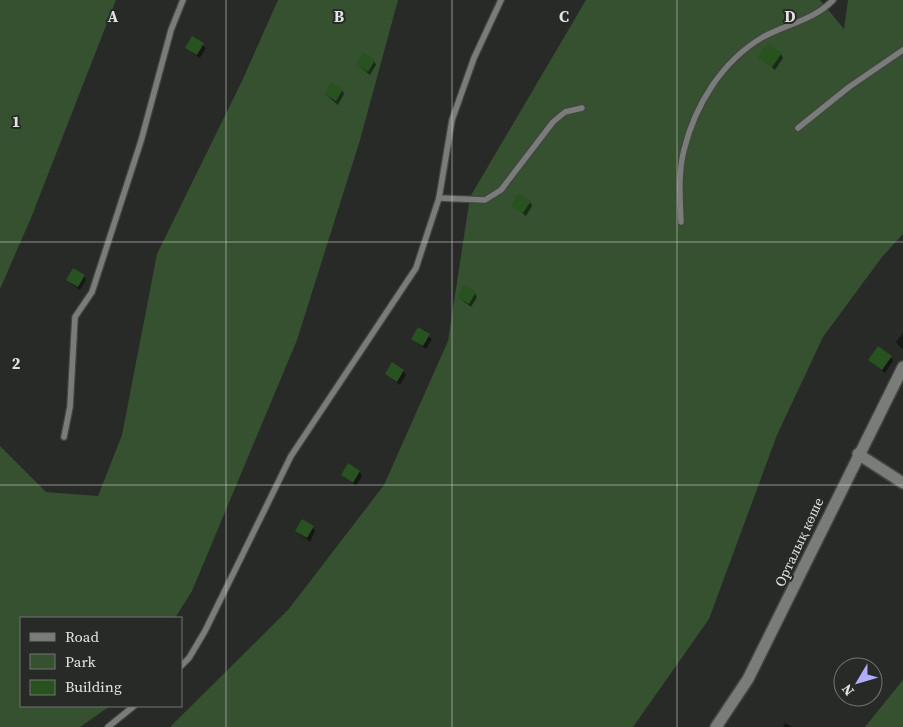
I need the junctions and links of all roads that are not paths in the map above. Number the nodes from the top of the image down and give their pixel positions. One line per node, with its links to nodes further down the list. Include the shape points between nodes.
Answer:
1 (183, 0): 10 (lane, via 171,30 141,141 92,292 75,317 70,407)
2 (501, 0): 7 (lane, via 474,58 452,120)
3 (833, 0): 8 (lane, via 812,16 753,43 720,75 695,117 684,150 679,195)
4 (903, 50): 6 (lane, via 848,87)
5 (582, 108): 7 (lane, via 565,112 553,122 501,190 485,200)
6 (798, 128)
7 (439, 198): 13 (lane, via 416,268 291,456 204,631)
8 (681, 222)
9 (903, 367): 11 (street, Орталық көше)
10 (64, 437)
11 (858, 454): 12 (street); 16 (street, Орталық көше, via 748,679)
12 (903, 483)
13 (182, 665)
14 (133, 707): 15 (lane)
15 (108, 727)
16 (716, 727)

